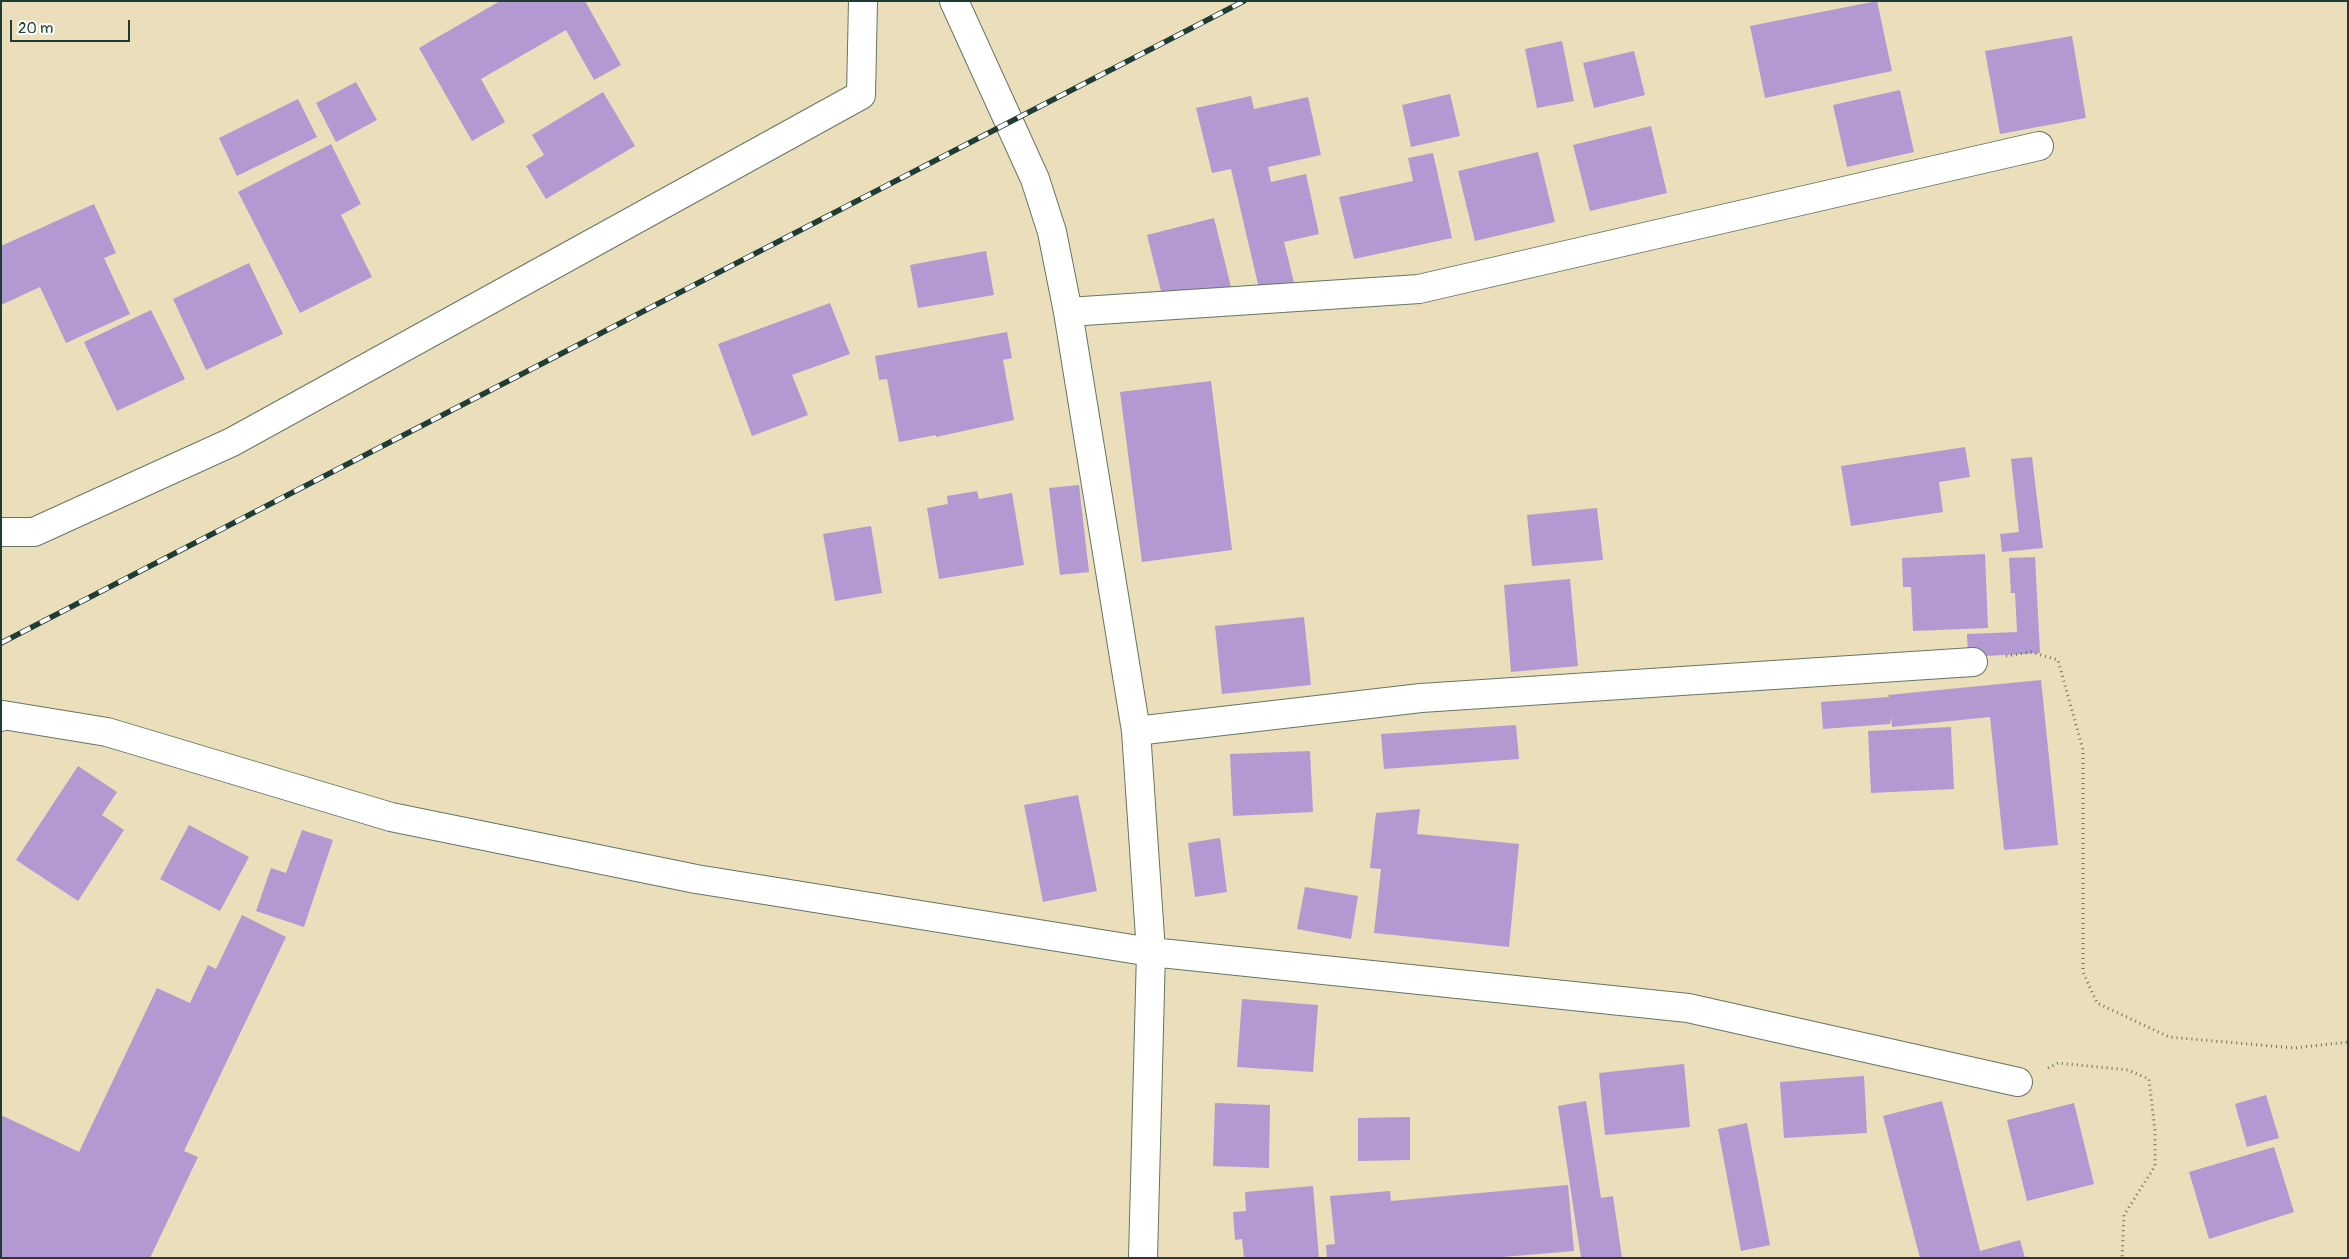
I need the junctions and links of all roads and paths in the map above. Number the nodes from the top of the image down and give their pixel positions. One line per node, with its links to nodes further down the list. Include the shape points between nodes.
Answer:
1 (863, 1): 5 (street, via 861,94 232,442 34,532)
2 (954, 1): 4 (street, via 1035,179 1052,232)
3 (2039, 146): 4 (street, via 1418,289)
4 (1068, 312): 8 (street)
5 (1, 532)
6 (1973, 662): 8 (street, via 1421,698); 10 (path, via 2031,652 2058,660 2083,750 2083,972 2097,1003 2169,1037 2294,1048)
7 (1, 717): 9 (street, via 107,732 400,819 696,879)
8 (1136, 730): 9 (street)
9 (1152, 952): 11 (street, via 1688,1008); 12 (street)
10 (2348, 1042)
11 (2018, 1082): 13 (path, via 2058,1063 2128,1070 2149,1079 2156,1131 2156,1166 2124,1215)
12 (1143, 1258)
13 (2122, 1258)

